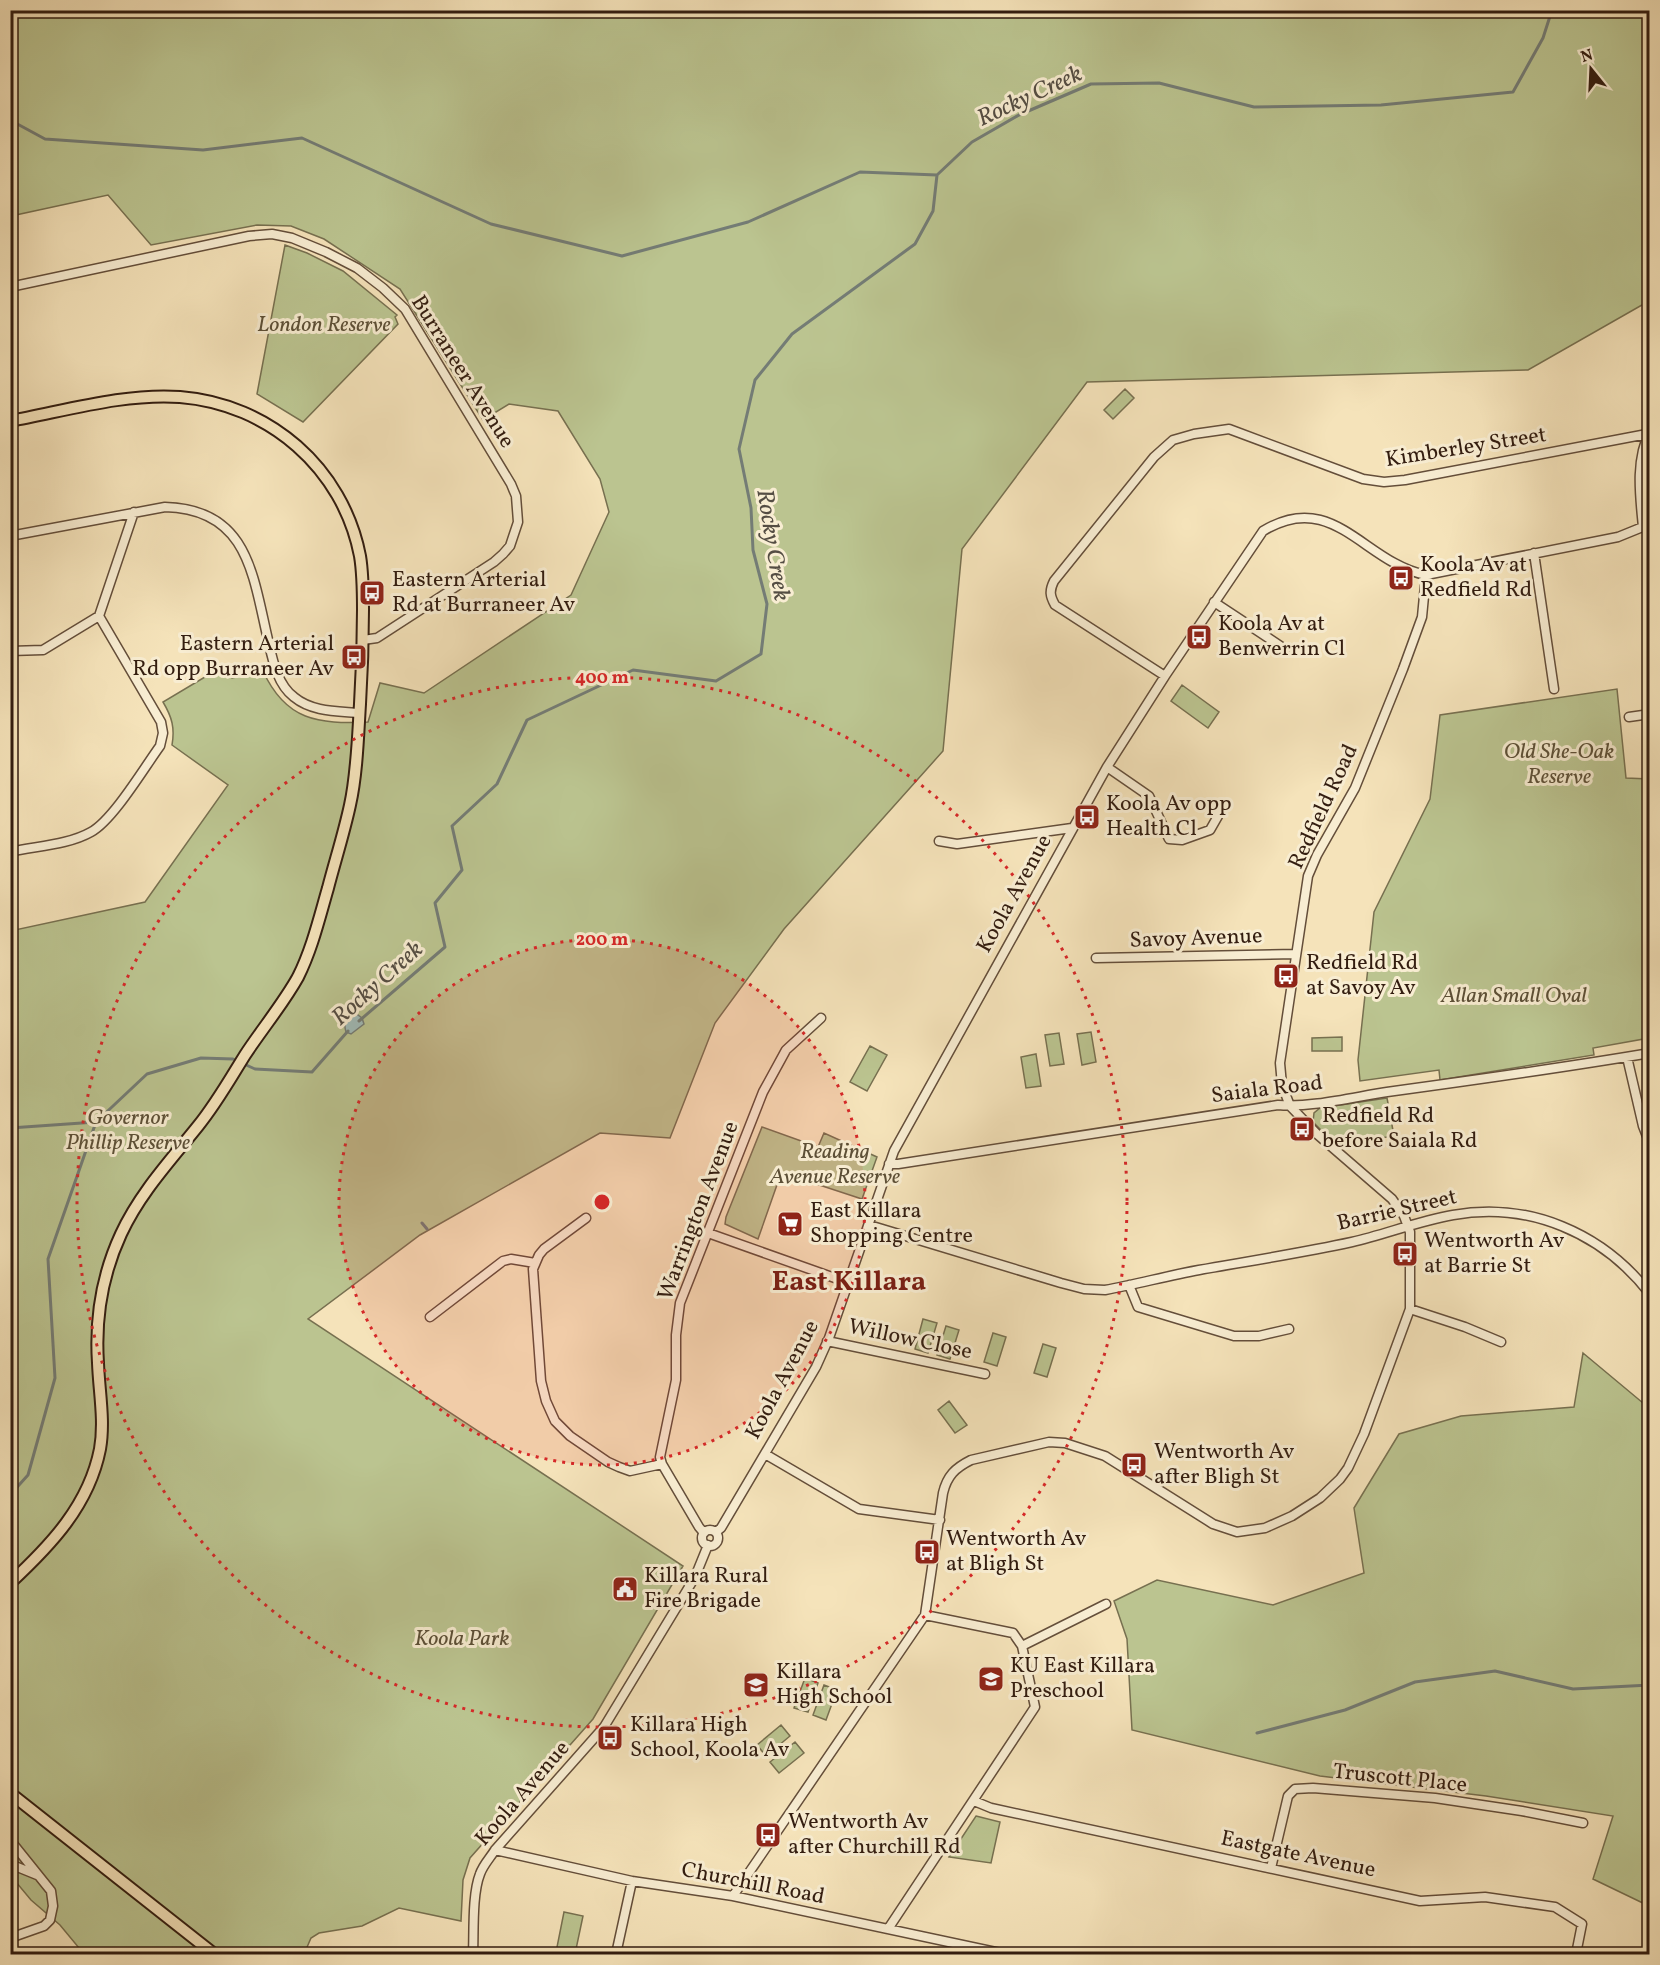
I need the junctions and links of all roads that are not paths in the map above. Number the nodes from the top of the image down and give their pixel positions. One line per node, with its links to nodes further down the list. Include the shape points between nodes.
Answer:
1 (10, 287): 11 (street, Burraneer Avenue, via 272,234 292,238 357,268 405,309 511,484 518,522 510,546 494,562 377,638)
2 (10, 422): 11 (main road, via 120,401 171,397 224,405 266,423 313,460 346,511 360,556)
3 (1648, 433): 5 (street, via 1640,483); 14 (street, Kimberley Street, via 1384,482 1363,479 1229,429 1173,440 1154,457 1050,589 1055,605)
4 (134, 512): 6 (street); 10 (street); 16 (street, via 183,507 216,520 229,531 251,567 280,679 293,697 319,710)
5 (1646, 525): 7 (street, via 1618,537)
6 (10, 536)
7 (1534, 553): 8 (street); 15 (street)
8 (1426, 575): 9 (street, Koola Avenue, via 1408,572 1327,522 1314,517 1287,518 1263,531); 24 (street, Redfield Road, via 1422,617 1403,669 1356,788 1308,876)
9 (1214, 602): 12 (street); 14 (street, Koola Avenue)
10 (99, 616): 13 (street, via 43,650); 23 (street, via 161,722 160,746 105,823 71,839)
11 (363, 640): 16 (main road)
12 (1285, 650)
13 (10, 651)
14 (1165, 676): 19 (street, Koola Avenue)
15 (1554, 689)
16 (359, 713): 52 (main road, via 351,802 314,940 297,979 215,1105 145,1192 114,1250 99,1307 99,1454 88,1487 66,1526)
17 (1650, 714): 18 (street)
18 (1629, 717)
19 (1107, 767): 20 (street, via 1149,796 1169,839 1182,840 1210,830); 21 (street, Koola Avenue)
20 (1219, 804)
21 (1072, 828): 22 (street, via 957,844); 31 (street, Koola Avenue)
22 (939, 840)
23 (10, 852)
24 (1296, 954): 25 (street, Savoy Avenue); 29 (street, Redfield Road, via 1280,1063 1282,1085)
25 (1096, 958)
26 (821, 1018): 35 (street, Warrington Avenue, via 786,1050 763,1092)
27 (1650, 1053): 28 (street, Saiala Road)
28 (1628, 1057): 29 (street, Saiala Road); 30 (street)
29 (1290, 1106): 31 (street, Saiala Road); 34 (street, Redfield Road, via 1392,1199)
30 (1650, 1144)
31 (889, 1164): 33 (street, Koola Avenue)
32 (586, 1218): 36 (street, via 544,1249)
33 (869, 1225): 37 (street, Koola Avenue); 38 (street, Barrie Street, via 1084,1289)
34 (1408, 1226): 38 (street, Barrie Street, via 1352,1241); 39 (street, Barrie Street, via 1468,1213 1535,1216 1565,1226 1610,1252); 40 (street)
35 (708, 1233): 37 (street); 47 (street, Warrington Avenue, via 680,1303 676,1380 660,1457)
36 (535, 1263): 41 (street, via 503,1261); 47 (street, via 532,1277 541,1381 555,1420 570,1436 619,1467 630,1471)
37 (849, 1283): 43 (street, Koola Avenue)
38 (1130, 1285): 42 (street, via 1138,1307 1234,1336 1259,1336)
39 (1650, 1294)
40 (1410, 1310): 44 (street); 48 (street, via 1348,1468 1320,1498 1278,1522 1246,1532 1224,1529 1105,1456 1049,1442 961,1465 946,1482)
41 (430, 1317)
42 (1289, 1329)
43 (827, 1341): 45 (street, Willow Close); 46 (street, Koola Avenue)
44 (1501, 1342)
45 (984, 1374)
46 (765, 1454): 48 (street, via 859,1509); 49 (street, Koola Avenue)
47 (662, 1464): 50 (street)
48 (940, 1520): 56 (street)
49 (716, 1532): 50 (street); 51 (street, via 717,1542)
50 (704, 1533): 51 (street, via 703,1540)
51 (708, 1545): 64 (street, Koola Avenue, via 695,1577 604,1727)
52 (38, 1557): 53 (main road); 54 (main road)
53 (10, 1577)
54 (10, 1583)
55 (1106, 1605): 57 (street)
56 (925, 1615): 57 (street, via 1013,1633); 69 (street)
57 (1022, 1646): 59 (street, via 1035,1707)
58 (10, 1793): 62 (main road)
59 (974, 1801): 66 (street, Eastgate Avenue, via 991,1808); 70 (street)
60 (10, 1802): 62 (main road)
61 (1583, 1823): 66 (street, Truscott Place, via 1435,1798 1313,1788 1295,1790 1288,1796)
62 (70, 1839): 73 (main road)
63 (10, 1840): 67 (street)
64 (495, 1850): 68 (street, Churchill Road); 74 (street, Koola Avenue, via 478,1879)
65 (10, 1864): 67 (street)
66 (1271, 1868): 77 (street, Eastgate Avenue, via 1420,1901 1485,1897 1555,1907 1582,1924)
67 (40, 1876): 71 (street, via 51,1891 50,1920 44,1926)
68 (632, 1881): 69 (street, Churchill Road); 75 (street)
69 (734, 1896): 70 (street, Churchill Road)
70 (888, 1929): 72 (street, Churchill Road)
71 (10, 1938)
72 (985, 1952): 76 (street, Churchill Road)
73 (214, 1954)
74 (473, 1954)
75 (616, 1954)
76 (1005, 1954)
77 (1576, 1954)

